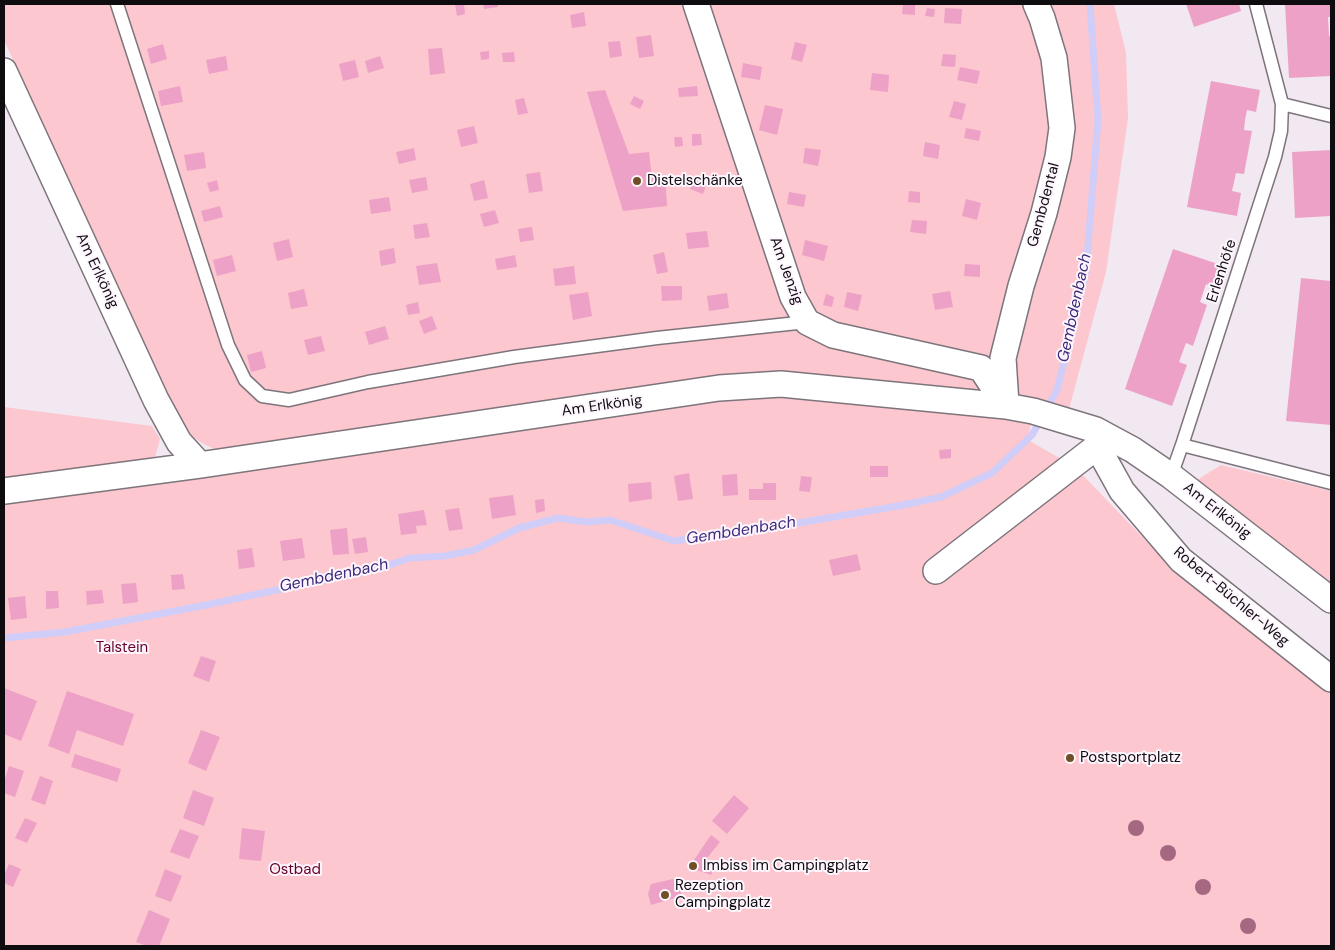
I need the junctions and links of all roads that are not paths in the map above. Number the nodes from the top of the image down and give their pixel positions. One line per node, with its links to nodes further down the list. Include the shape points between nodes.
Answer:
1 (117, 4): 8 (lane, via 228,345 245,380 262,396 289,400 368,382 514,357)
2 (696, 4): 8 (street, Am Jenzig, via 793,297)
3 (1036, 4): 9 (street, Gembdental, via 1054,58 1062,128 1044,213 1003,358)
4 (1256, 4): 6 (lane, Erlenhöfe)
5 (4, 71): 12 (street, Am Erlkönig, via 156,400 179,442)
6 (1282, 104): 7 (lane); 11 (lane, Erlenhöfe, via 1281,131 1275,157)
7 (1331, 116)
8 (807, 322): 9 (street, Am Jenzig, via 833,334 981,368)
9 (1006, 406): 10 (street, Am Erlkönig, via 1066,420); 12 (street, Am Erlkönig, via 781,384 719,388)
10 (1098, 438): 13 (street, Am Erlkönig, via 1133,450); 16 (street); 18 (street, Robert-Büchler-Weg, via 1102,455 1122,491 1181,560)
11 (1182, 446): 13 (lane, Erlenhöfe); 14 (lane)
12 (200, 465): 15 (street, Am Erlkönig)
13 (1171, 476): 17 (street, Am Erlkönig)
14 (1331, 483)
15 (4, 491)
16 (936, 570)
17 (1331, 600)
18 (1331, 679)

